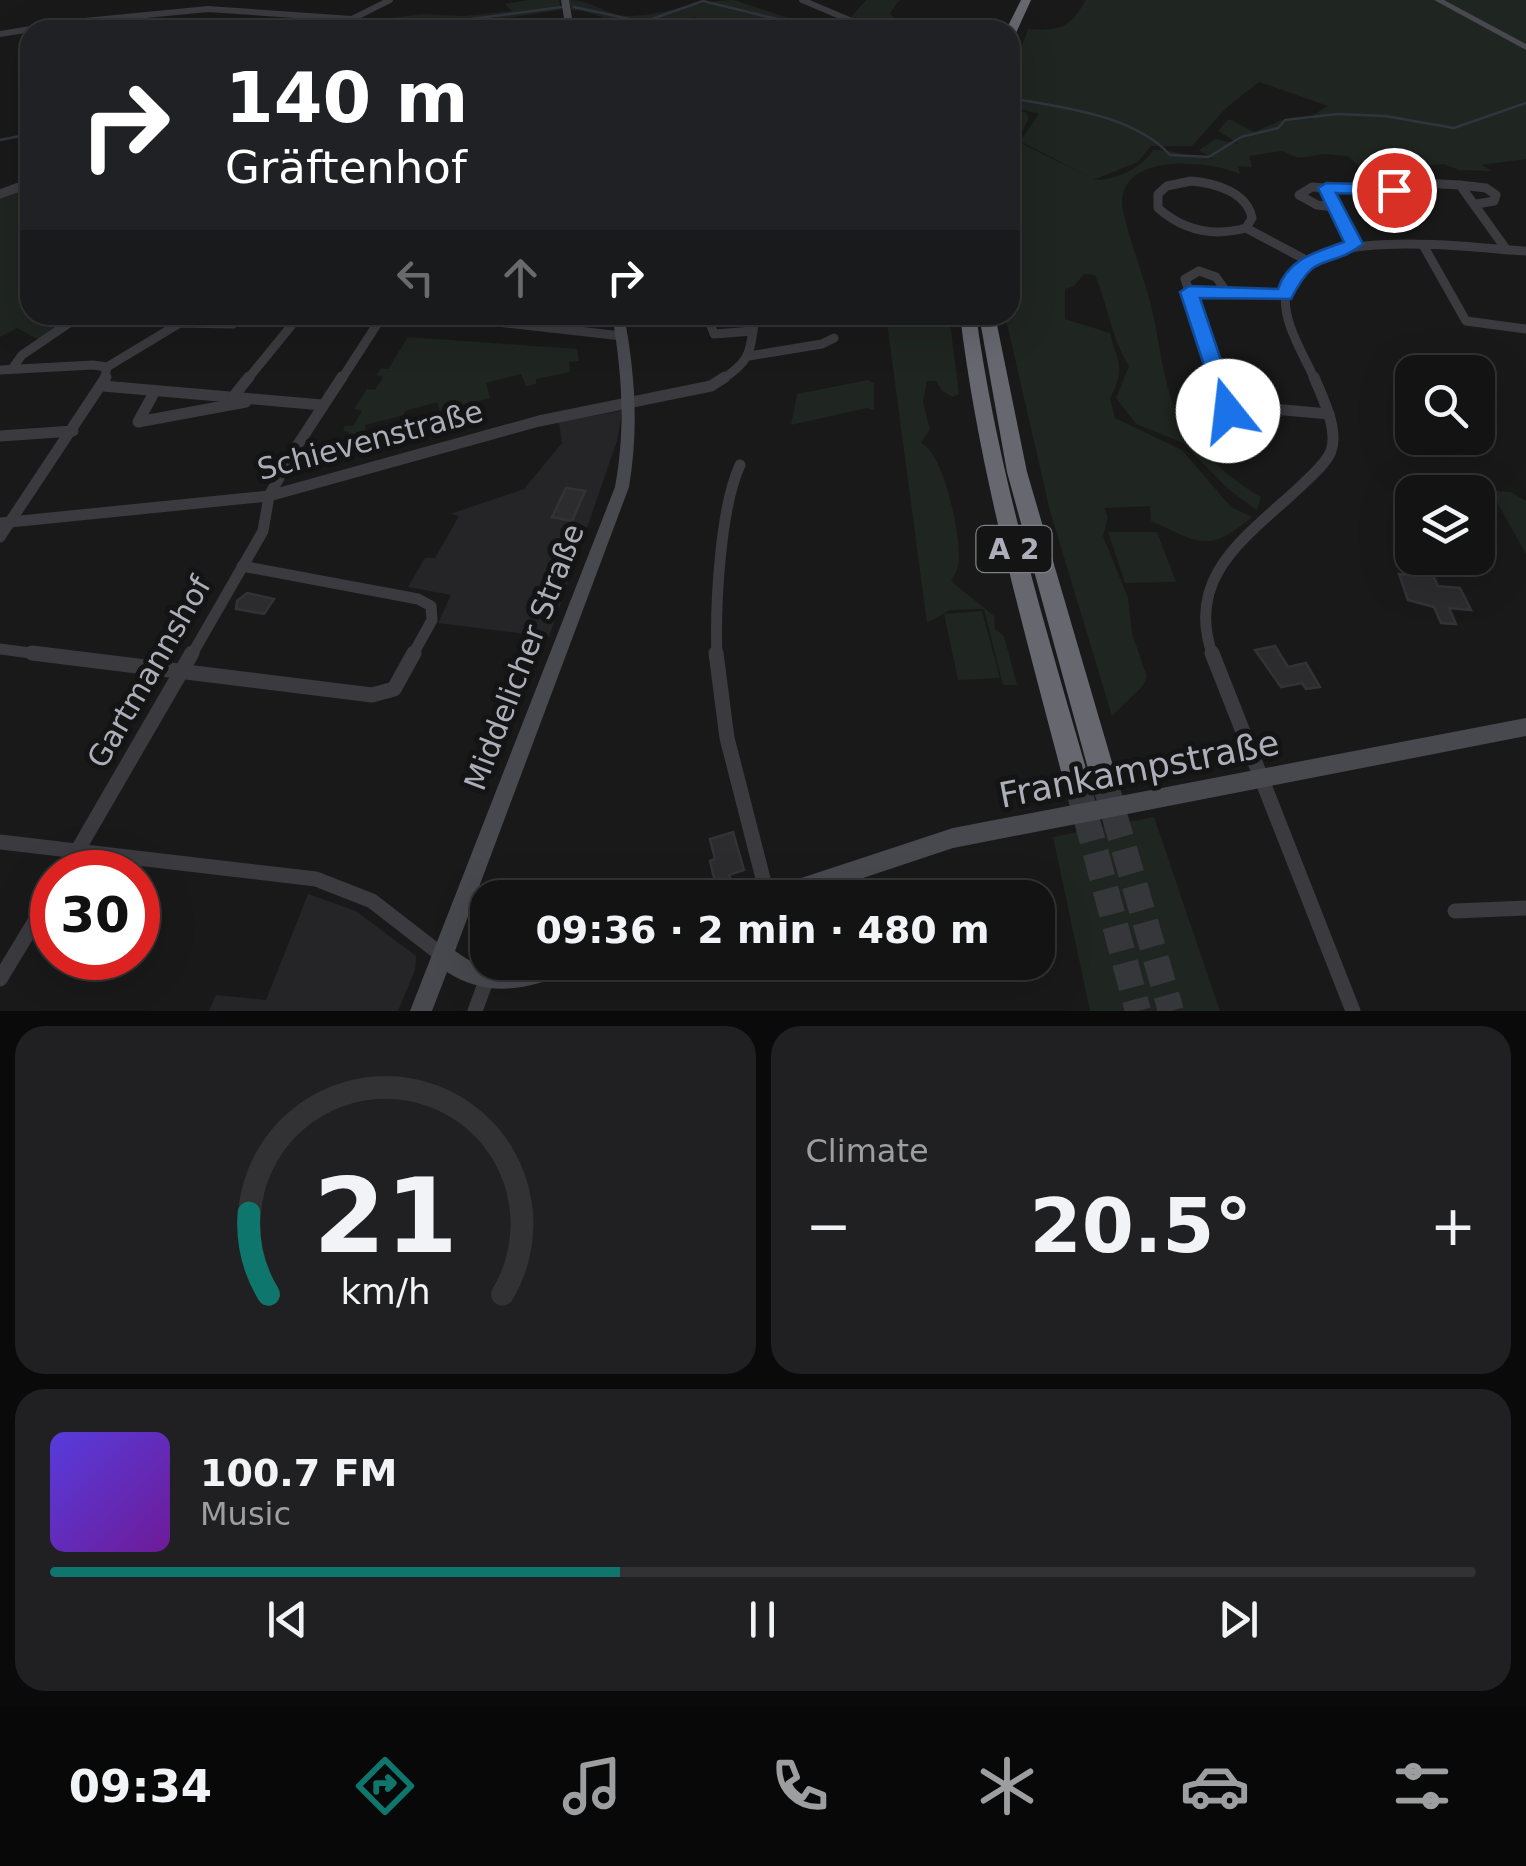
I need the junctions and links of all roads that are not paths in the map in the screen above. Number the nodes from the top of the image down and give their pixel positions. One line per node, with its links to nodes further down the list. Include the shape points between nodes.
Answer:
1 (390, 0): 4 (street)
2 (802, 0): 6 (street)
3 (1438, 0): 9 (street)
4 (352, 19): 5 (street, via 208,10)
5 (96, 20)
6 (850, 20)
7 (1031, 21): 8 (highway)
8 (1020, 27)
9 (1526, 47)
10 (1460, 185): 11 (street); 12 (street); 12 (street, via 1496,195)
11 (1326, 188): 13 (street); 13 (street, via 1299,195)
12 (1477, 204): 17 (street)
13 (1335, 207): 15 (street)
14 (1246, 228): 14 (street, via 1250,207 1218,186 1185,181 1158,194 1158,208 1182,225 1217,234); 19 (street)
15 (1354, 244): 16 (street); 19 (street)
16 (1423, 245): 17 (street); 33 (street, via 1466,321)
17 (1506, 249): 18 (street)
18 (1526, 251)
19 (1308, 261): 22 (street, via 1291,277)
20 (1226, 291): 21 (street); 21 (street, via 1216,276 1199,270 1184,279); 22 (street)
21 (1189, 292): 46 (street)
22 (1285, 295): 48 (street)
23 (66, 325): 39 (street)
24 (177, 325): 38 (street)
25 (292, 325): 42 (street)
26 (375, 325): 45 (street, Gartmannshof)
27 (525, 325): 35 (street)
28 (620, 325): 35 (street, Middelicher Straße)
29 (710, 325): 34 (street, via 714,334)
30 (754, 325): 34 (street)
31 (969, 325): 60 (highway, A 2, via 1000,496)
32 (989, 325): 59 (highway, A 2, via 1024,500)
33 (1526, 329)
34 (754, 331): 37 (street)
35 (622, 336): 44 (street, Middelicher Straße)
36 (834, 338): 37 (street)
37 (749, 356): 44 (street, Schievenstraße, via 711,386)
38 (107, 367): 39 (street); 40 (street)
39 (6, 370)
40 (103, 386): 41 (street); 49 (street)
41 (155, 391): 42 (street); 43 (street, via 138,422)
42 (233, 397): 43 (street)
43 (260, 400): 45 (street)
44 (632, 402): 52 (street, Schievenstraße); 71 (street, Middelicher Straße, via 622,487)
45 (322, 405): 52 (street, Gartmannshof)
46 (1228, 405): 47 (street); 47 (street, via 1233,422 1253,433 1271,430)
47 (1270, 410): 48 (street)
48 (1329, 414): 61 (street, via 1334,441 1326,459 1219,564 1204,602 1206,637)
49 (73, 431): 50 (street); 53 (street)
50 (0, 436)
51 (740, 465): 66 (street, via 716,645 728,738)
52 (268, 496): 53 (street, Schievenstraße); 55 (street, Gartmannshof, via 263,532)
53 (5, 522): 54 (street)
54 (0, 536)
55 (242, 566): 57 (street, Gartmannshof); 57 (street, via 418,599 431,606 432,620 394,688 372,695)
56 (0, 649): 57 (street)
57 (181, 670): 64 (street, Gartmannshof)
58 (1526, 727): 61 (street, Frankampstraße)
59 (1103, 776)
60 (1076, 779)
61 (1260, 779): 67 (street, Frankampstraße, via 953,838); 77 (street)
62 (0, 842): 63 (street)
63 (62, 850)
64 (78, 850)
65 (160, 861): 71 (street, via 342,886)
66 (765, 880)
67 (825, 880)
68 (1526, 908): 69 (street)
69 (1455, 910)
70 (30, 929): 72 (street)
71 (443, 956): 74 (street); 75 (street, Middelicher Straße)
72 (0, 980)
73 (494, 980): 74 (street)
74 (486, 981): 76 (street)
75 (421, 1011)
76 (475, 1011)
77 (1354, 1011)

